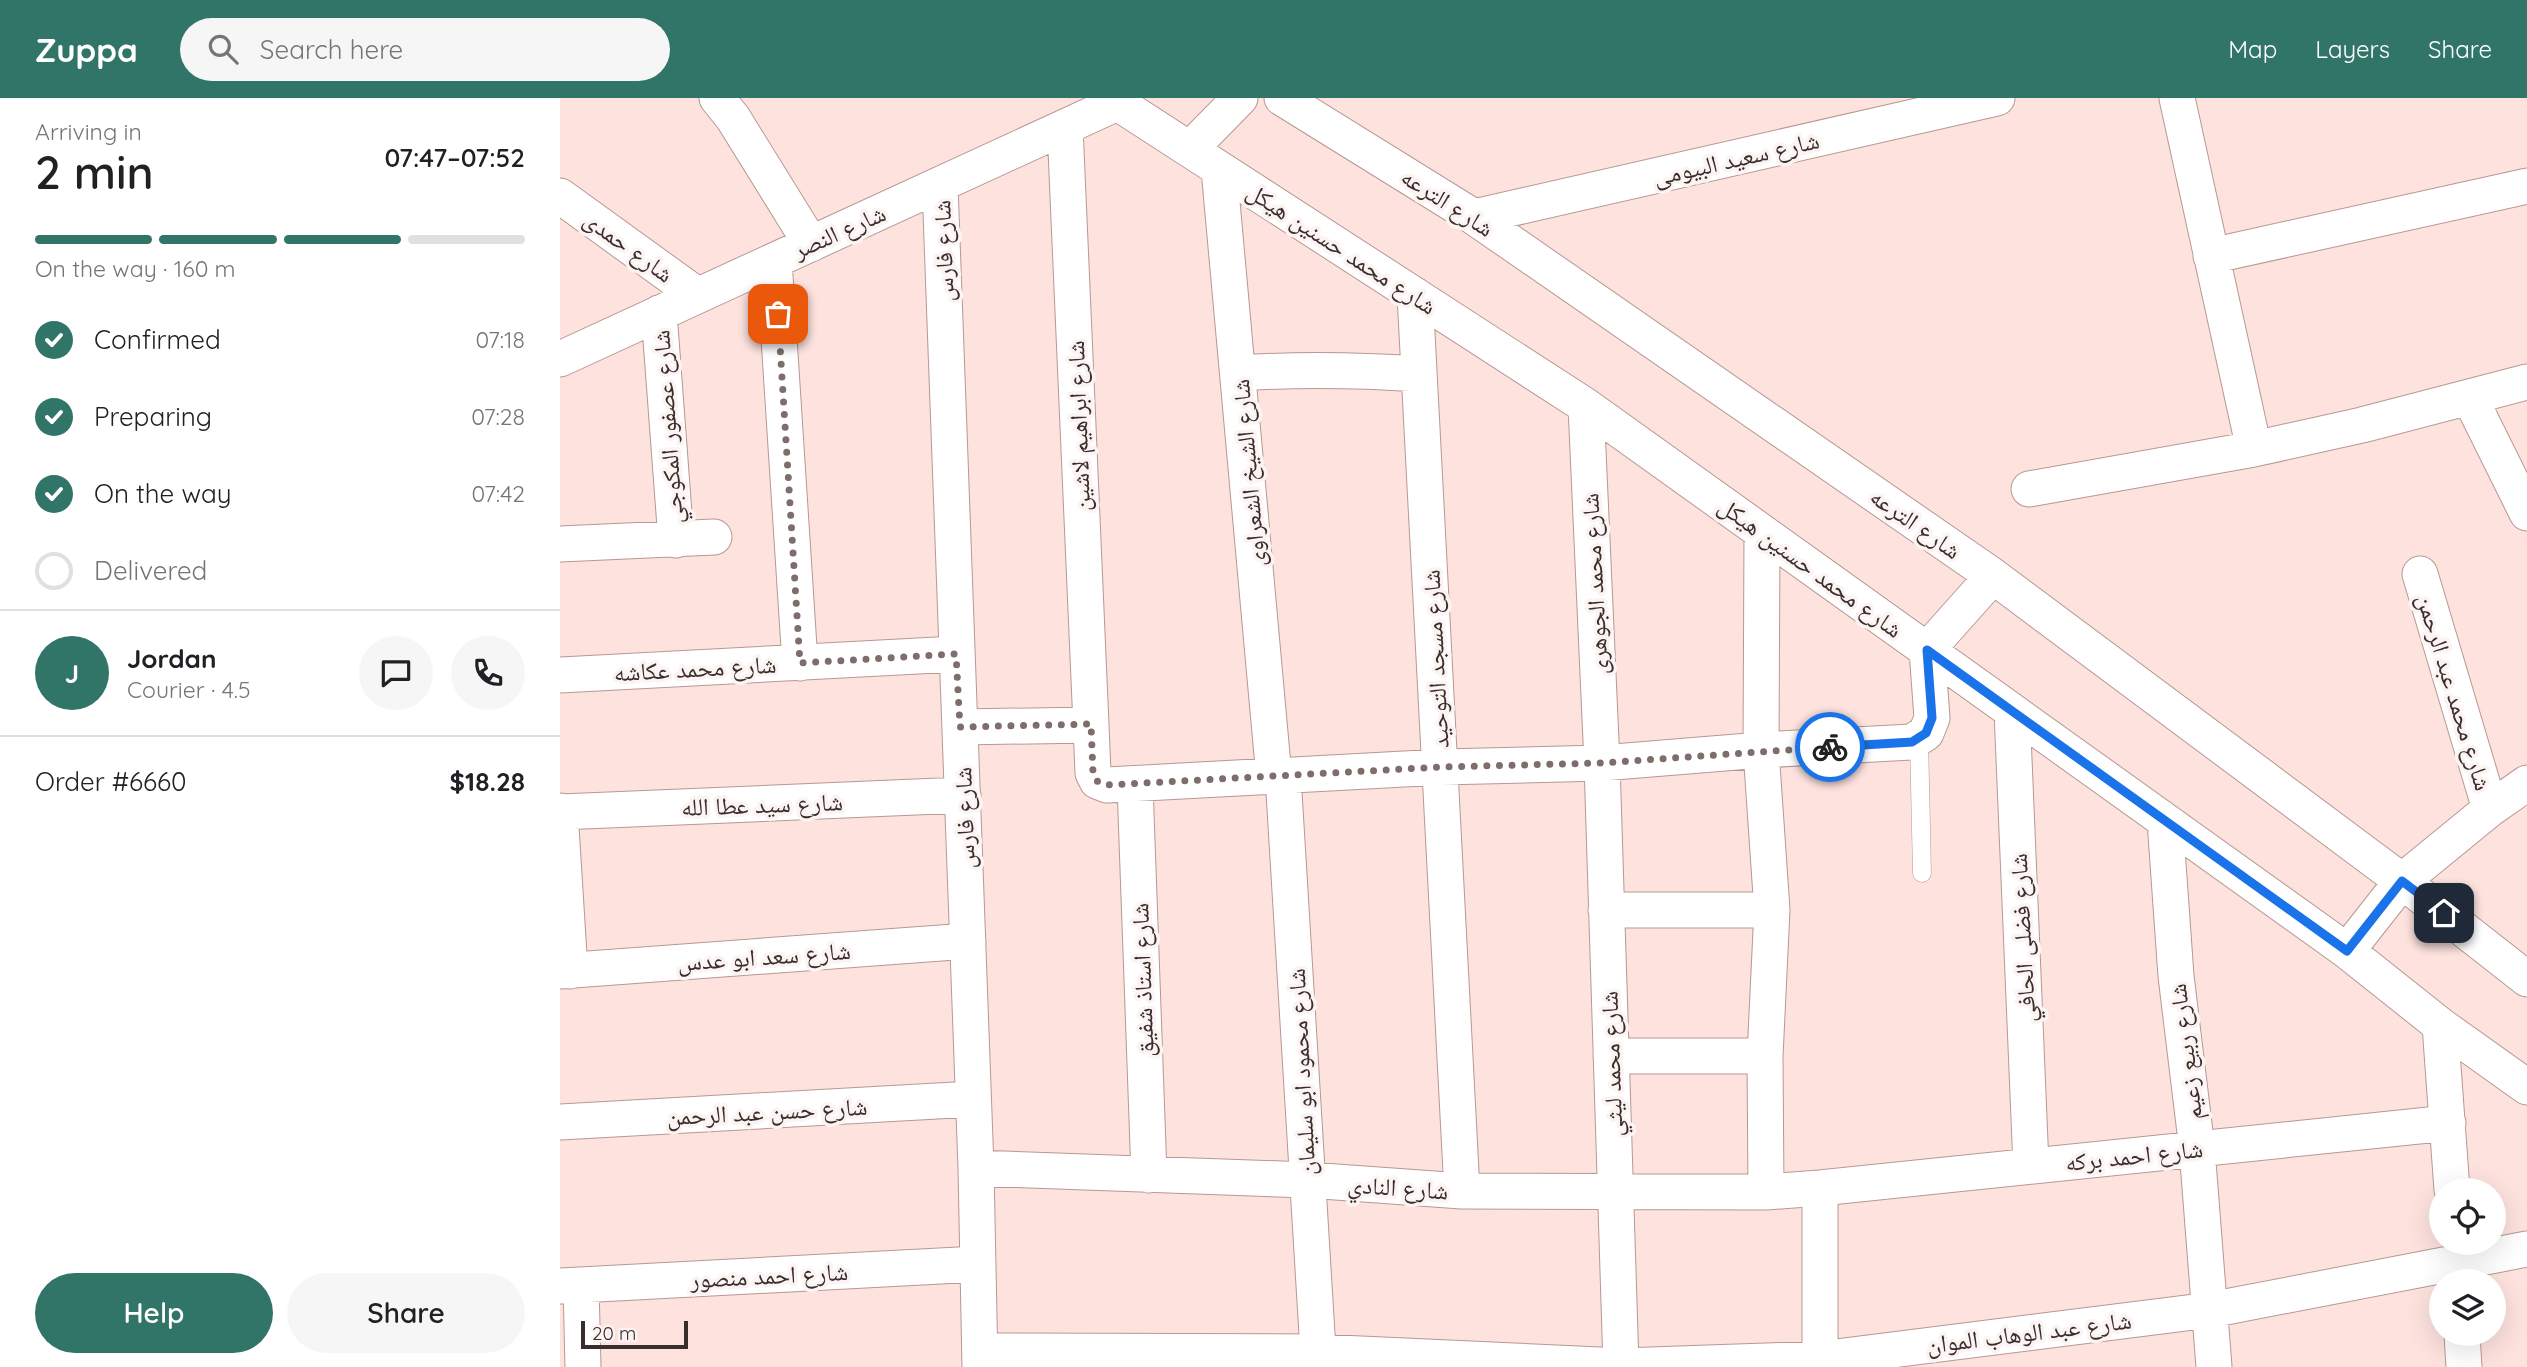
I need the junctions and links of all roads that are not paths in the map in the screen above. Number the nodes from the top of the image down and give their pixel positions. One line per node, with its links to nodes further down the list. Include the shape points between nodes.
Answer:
1 (717, 98): 14 (street)
2 (1240, 98): 8 (street)
3 (1282, 98): 13 (street, شارع الترعه)
4 (1997, 98): 13 (street, شارع سعيد البيومى)
5 (2177, 98): 15 (street)
6 (1114, 100): 7 (street, شارع النصر); 8 (street, شارع محمد حسنين هيكل)
7 (1065, 127): 10 (street, شارع النصر); 40 (street, شارع ابراهيم لاشين)
8 (1190, 149): 9 (street, شارع محمد حسنين هيكل)
9 (1219, 169): 18 (street, شارع محمد حسنين هيكل); 21 (street, شارع الشيخ الشعراوى)
10 (940, 185): 14 (street, شارع النصر); 36 (street, شارع فارس)
11 (2527, 186): 15 (street)
12 (560, 196): 17 (street, شارع حمدى)
13 (1474, 217): 34 (street, شارع الترعه)
14 (811, 244): 16 (street, شارع النصر)
15 (2211, 256): 26 (street)
16 (774, 261): 17 (street, شارع النصر); 37 (street)
17 (697, 295): 19 (street, شارع النصر)
18 (1415, 295): 22 (street, شارع مسجد التوحيد); 25 (street, شارع محمد حسنين هيكل)
19 (659, 313): 20 (street, شارع النصر); 31 (street, شارع عصفور المكوجي)
20 (560, 359)
21 (1239, 373): 22 (street, via 1311,369); 46 (street, شارع الشيخ الشعراوى)
22 (1419, 374): 45 (street, شارع مسجد التوحيد)
23 (2527, 382): 24 (street)
24 (2470, 398): 26 (street); 28 (street)
25 (1586, 406): 29 (street, شارع محمد حسنين هيكل); 44 (street, شارع محمد الجوهرى)
26 (2254, 449): 27 (street)
27 (2029, 489)
28 (2527, 513)
29 (1762, 533): 35 (street, شارع محمد حسنين هيكل); 43 (street)
30 (715, 537): 31 (street, شارع عصفور المكوجي)
31 (676, 540): 32 (street, شارع عصفور المكوجي)
32 (560, 544)
33 (2420, 574): 50 (street, شارع محمد عبد الرحمن)
34 (1993, 576): 35 (street); 54 (street, شارع الترعه)
35 (1927, 650): 39 (street, شارع محمد حسنين هيكل); 42 (street, via 1932,718)
36 (956, 654): 37 (street, شارع محمد عكاشه); 41 (street, شارع فارس)
37 (800, 663): 38 (street, شارع محمد عكاشه)
38 (560, 675)
39 (2011, 711): 52 (street, شارع محمد حسنين هيكل); 69 (street, شارع فضلى الحافي)
40 (1091, 724): 41 (street); 48 (street, شارع ابراهيم لاشين, via 1097,781)
41 (960, 727): 49 (street, شارع فارس)
42 (1919, 739): 43 (street); 53 (lane)
43 (1761, 750): 44 (street); 56 (street)
44 (1602, 763): 45 (street); 55 (street, شارع محمد ليثي)
45 (1441, 767): 46 (street); 75 (street, شارع مسجد التوحيد)
46 (1279, 777): 48 (street); 73 (street, شارع محمود ابو سليمان)
47 (2527, 783): 50 (street)
48 (1135, 785): 71 (street, شارع استاذ شفيق)
49 (963, 795): 51 (street, شارع سيد عطا الله); 57 (street, شارع فارس)
50 (2490, 809): 54 (street)
51 (560, 811): 59 (street)
52 (2165, 821): 58 (street, شارع محمد حسنين هيكل); 68 (street, شارع ربيع زعيم, via 2176,976)
53 (1922, 873)
54 (2402, 881): 58 (street); 60 (street, شارع الترعه)
55 (1606, 910): 56 (street); 62 (street, شارع محمد ليثي)
56 (1772, 910): 63 (street)
57 (968, 942): 59 (street, شارع سعد ابو عدس); 65 (street, شارع فارس)
58 (2347, 951): 61 (street, شارع محمد حسنين هيكل)
59 (565, 971)
60 (2527, 979)
61 (2440, 1025): 64 (street, شارع محمد حسنين هيكل); 67 (street)
62 (1611, 1056): 63 (street); 77 (street, شارع محمد ليثي)
63 (1765, 1056): 76 (street)
64 (2527, 1087)
65 (974, 1099): 66 (street, شارع حسن عبد الرحمن); 70 (street, شارع فارس)
66 (560, 1122)
67 (2448, 1123): 68 (street, شارع احمد بركه); 72 (street)
68 (2197, 1149): 69 (street, شارع احمد بركه); 82 (street, شارع ربيع زعيم)
69 (2031, 1166): 74 (street, شارع احمد بركه)
70 (976, 1168): 71 (street, شارع النادي); 80 (street, شارع فارس)
71 (1149, 1175): 73 (street, شارع النادي)
72 (2451, 1178)
73 (1308, 1180): 75 (street, شارع النادي); 85 (street, شارع محمود ابو سليمان)
74 (1820, 1188): 76 (street, شارع النادي); 86 (street)
75 (1462, 1191): 77 (street, شارع النادي)
76 (1766, 1192): 77 (street, شارع النادي)
77 (1615, 1193): 88 (street, شارع محمد ليثي)
78 (2527, 1249): 79 (street, شارع عبد الوهاب الموان)
79 (2457, 1261): 82 (street, شارع عبد الوهاب الموان)
80 (978, 1264): 81 (street, شارع احمد منصور); 84 (street, شارع فارس)
81 (570, 1285): 89 (street)
82 (2210, 1310): 86 (street, شارع عبد الوهاب الموان); 90 (street, شارع ربيع زعيم)
83 (2463, 1346): 91 (street)
84 (980, 1359): 85 (street, شارع عبد الوهاب الموان)
85 (1318, 1359): 88 (street, شارع عبد الوهاب الموان)
86 (1820, 1363): 87 (street, شارع عبد الوهاب الموان)
87 (1699, 1365): 88 (street, شارع عبد الوهاب الموان)
88 (1621, 1366)
89 (583, 1367)
90 (2214, 1367)
91 (2465, 1367)

